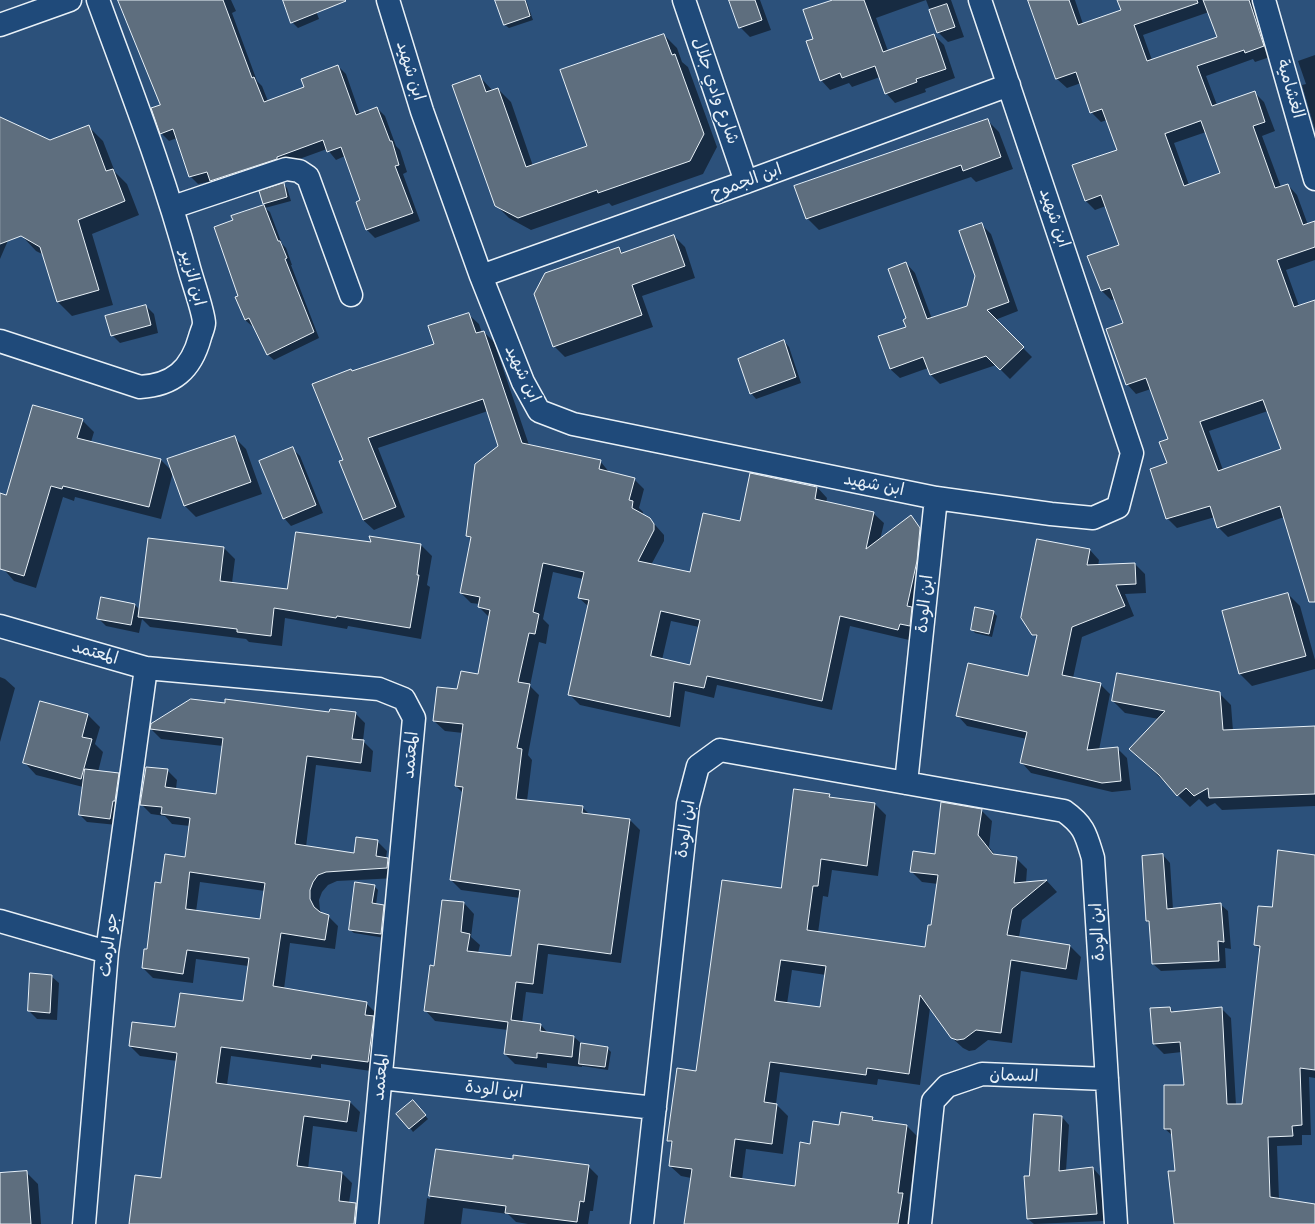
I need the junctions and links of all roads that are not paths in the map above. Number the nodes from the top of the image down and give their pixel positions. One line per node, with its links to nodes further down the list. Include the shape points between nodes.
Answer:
1 (70, 0): 7 (street)
2 (98, 0): 11 (street, ابن الزبير)
3 (388, 0): 12 (street, ابن شهيد, via 422,111)
4 (684, 0): 10 (street, شارع وادي جلال)
5 (980, 0): 8 (street, ابن شهيد)
6 (1264, 0): 9 (street, الغشامية)
7 (0, 25)
8 (1009, 85): 10 (street, ابن الجموح); 15 (street, ابن شهيد, via 1132,453 1118,507 1093,518)
9 (1315, 179)
10 (746, 182): 12 (street, ابن الجموح)
11 (173, 207): 13 (street, via 286,169 299,171 308,177); 14 (street, ابن الزبير, via 204,322 191,362 180,373 156,386 140,387)
12 (481, 276): 15 (street, ابن شهيد, via 523,382 539,411 572,424)
13 (352, 295)
14 (0, 341)
15 (936, 498): 18 (street, ابن الودة)
16 (0, 626): 17 (street, المعتمد)
17 (146, 668): 20 (street, جو الرمث); 21 (street, المعتمد, via 379,689 404,699 414,718)
18 (906, 783): 22 (street, ابن الودة, via 1064,811 1078,820 1094,858); 23 (street, ابن الودة, via 720,750 698,766 688,804)
19 (0, 921): 20 (street)
20 (107, 952): 24 (street, جو الرمث)
21 (381, 1078): 23 (street, ابن الودة); 25 (street, المعتمد)
22 (1107, 1080): 27 (street, السمان, via 982,1074 947,1086 933,1101); 28 (street, ابن الودة)
23 (655, 1108): 26 (street, ابن الودة)
24 (84, 1224)
25 (367, 1224)
26 (642, 1224)
27 (920, 1224)
28 (1116, 1224)

